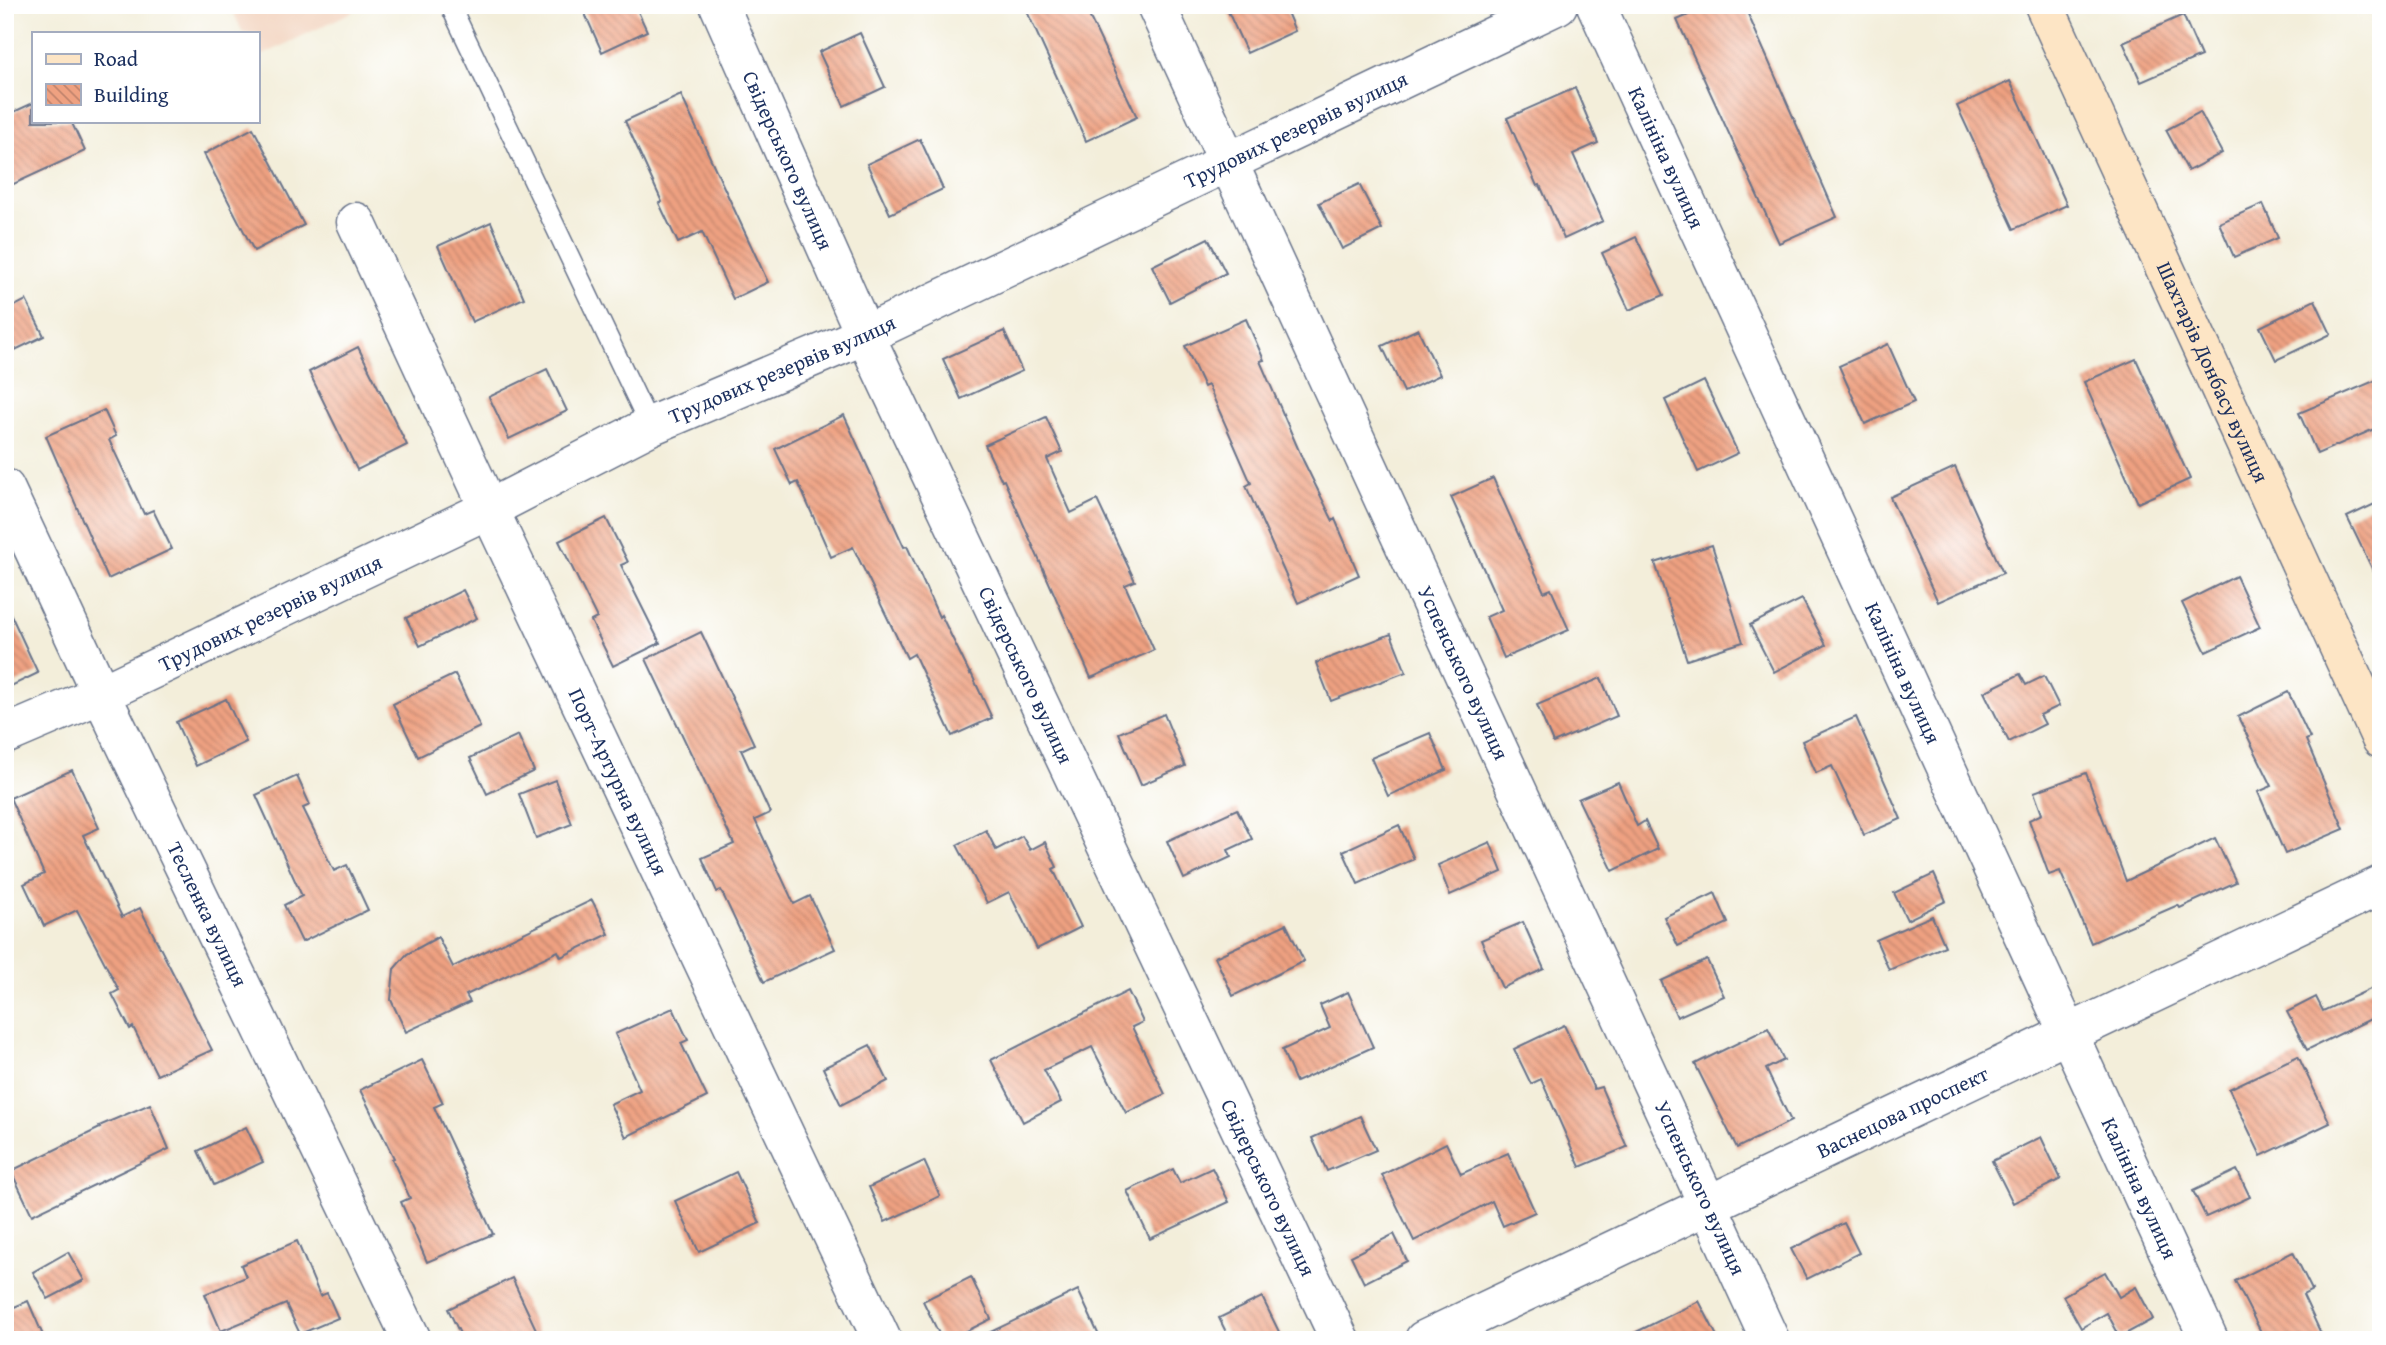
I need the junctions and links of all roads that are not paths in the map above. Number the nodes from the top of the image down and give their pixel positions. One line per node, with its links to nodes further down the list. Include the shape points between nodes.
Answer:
1 (450, 5): 10 (lane)
2 (719, 5): 9 (street, Свідерського вулиця)
3 (1156, 5): 7 (street, Успенського вулиця)
4 (1558, 5): 7 (street, Трудових резервів вулиця)
5 (1596, 5): 17 (street, Калініна вулиця)
6 (2044, 5): 15 (street, Шахтарів Донбасу вулиця)
7 (1228, 163): 9 (street, Трудових резервів вулиця); 18 (street, Успенського вулиця)
8 (356, 222): 12 (street, Порт-Артурна вулиця)
9 (865, 335): 10 (street, Трудових резервів вулиця); 21 (street, Свідерського вулиця)
10 (650, 426): 12 (street, Трудових резервів вулиця)
11 (5, 488): 13 (street, Тесленка вулиця)
12 (489, 509): 13 (street, Трудових резервів вулиця); 20 (street, Порт-Артурна вулиця)
13 (101, 694): 14 (street, Трудових резервів вулиця); 19 (street, Тесленка вулиця)
14 (5, 735)
15 (2381, 739)
16 (2381, 885): 17 (street, Васнецова проспект)
17 (2067, 1034): 18 (street, Васнецова проспект); 24 (street, Калініна вулиця)
18 (1708, 1205): 22 (street, Васнецова проспект); 23 (street, Успенського вулиця)
19 (412, 1340)
20 (882, 1340)
21 (1340, 1340)
22 (1424, 1340)
23 (1770, 1340)
24 (2208, 1340)

